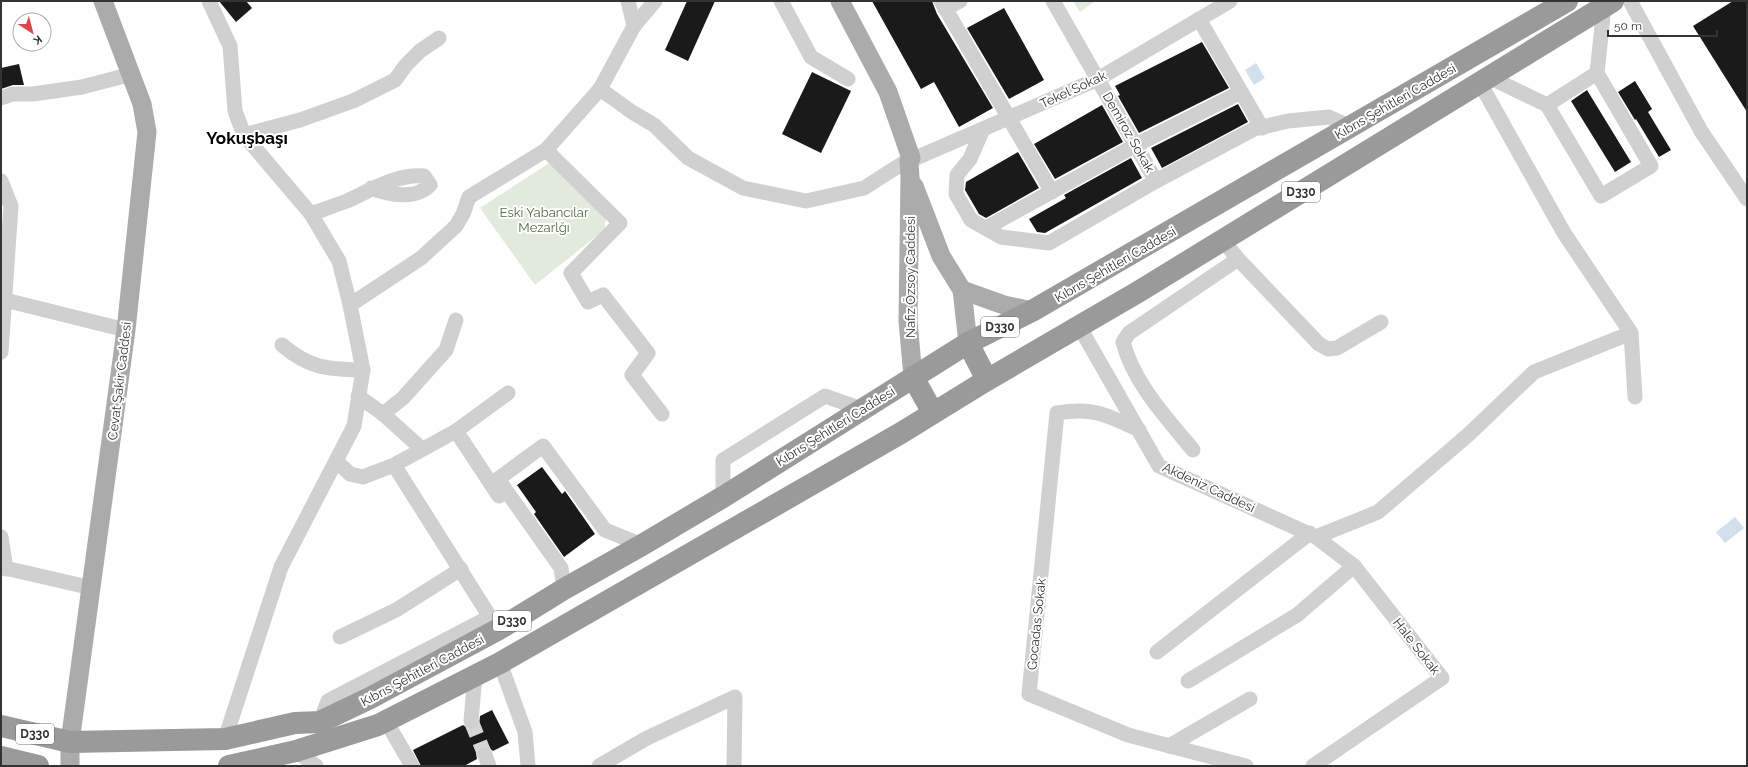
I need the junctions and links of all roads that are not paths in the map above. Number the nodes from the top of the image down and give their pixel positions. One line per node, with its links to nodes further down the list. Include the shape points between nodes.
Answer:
1 (103, 1): 17 (main road, Cevat Şakir Caddesi)
2 (209, 1): 30 (street, via 230,46 235,111)
3 (628, 1): 15 (street)
4 (655, 1): 15 (street)
5 (781, 1): 19 (street, via 812,57)
6 (840, 1): 33 (main road, Nafiz Özsoy Caddesi, via 888,92)
7 (960, 1): 13 (street)
8 (1053, 1): 20 (street, Demiroz Sokak)
9 (1230, 1): 14 (street, Tekel Sokak)
10 (1567, 1): 27 (highway, Kıbrıs Şehitleri Caddesi / D330)
11 (1630, 1): 38 (street, via 1701,131)
12 (1608, 4): 18 (street); 21 (highway, Kıbrıs Şehitleri Caddesi / D330)
13 (943, 5): 26 (street)
14 (1200, 19): 20 (street, Tekel Sokak); 23 (street)
15 (634, 26): 22 (street)
16 (439, 38): 30 (street, via 420,50 395,80 354,101 300,120)
17 (132, 74): 24 (street, via 82,87 33,94 13,94); 50 (main road, Cevat Şakir Caddesi, via 142,104 147,132)
18 (1597, 74): 25 (street); 25 (street, via 1651,166 1601,196)
19 (848, 79)
20 (1098, 79): 26 (street, Tekel Sokak); 31 (street, Demiroz Sokak)
21 (1485, 80): 25 (street); 41 (highway, Kıbrıs Şehitleri Caddesi / D330); 51 (street, via 1564,233)
22 (600, 89): 32 (street); 33 (street, Tekel Sokak, via 654,125 688,158 743,188 806,201 864,188)
23 (1241, 92): 28 (street); 31 (street)
24 (1, 98)
25 (1547, 105)
26 (1008, 118): 29 (street, Tekel Sokak); 37 (street)
27 (1351, 127): 28 (street, via 1329,117 1288,121); 46 (highway, Kıbrıs Şehitleri Caddesi / D330)
28 (1262, 128): 35 (street, via 1254,129)
29 (982, 129): 33 (street, Tekel Sokak); 40 (street, via 970,159 957,175 956,194 971,220)
30 (244, 135): 39 (street)
31 (1136, 145): 35 (street, Demiroz Sokak); 37 (street)
32 (546, 150): 45 (street, via 469,197 456,226 421,258); 64 (street, via 620,223 571,273 588,302 603,295 648,353 632,375)
33 (910, 165): 43 (main road, Nafiz Özsoy Caddesi, via 941,256); 56 (main road, Nafiz Özsoy Caddesi, via 908,321)
34 (1, 181): 44 (street, via 11,206)
35 (1156, 181): 40 (street, via 1049,243 1001,237)
36 (371, 188): 39 (street)
37 (1052, 192): 40 (street)
38 (1747, 199)
39 (312, 214): 45 (street, via 339,260)
40 (986, 228)
41 (1222, 240): 42 (street); 49 (highway, Kıbrıs Şehitleri Caddesi / D330)
42 (1238, 259): 48 (street, via 1319,344 1328,349 1337,348); 68 (street, via 1129,333 1123,342 1139,380)
43 (962, 290): 46 (main road); 52 (main road, Nafiz Özsoy Caddesi)
44 (2, 300): 50 (street); 54 (street)
45 (350, 305): 55 (street)
46 (1032, 312): 52 (highway, Kıbrıs Şehitleri Caddesi / D330)
47 (456, 320): 63 (street, via 446,350 403,398)
48 (1381, 322)
49 (1079, 326): 57 (highway, Kıbrıs Şehitleri Caddesi / D330); 65 (street, Akdeniz Caddesi)
50 (126, 330): 78 (main road, Cevat Şakir Caddesi)
51 (1631, 334): 60 (street); 72 (street, via 1534,372 1468,435 1378,512)
52 (968, 344): 56 (highway, Kıbrıs Şehitleri Caddesi / D330); 57 (highway)
53 (282, 346): 55 (street, via 294,355 328,369)
54 (1, 352)
55 (363, 370): 59 (street)
56 (913, 377): 61 (highway, Kıbrıs Şehitleri Caddesi / D330); 62 (highway)
57 (987, 380): 62 (highway, Kıbrıs Şehitleri Caddesi / D330)
58 (508, 393): 66 (street)
59 (358, 396): 63 (street); 69 (street, via 354,426)
60 (1635, 397)
61 (862, 409): 71 (highway, Kıbrıs Şehitleri Caddesi / D330); 71 (street, via 825,396 723,460)
62 (933, 413): 83 (highway, Kıbrıs Şehitleri Caddesi / D330)
63 (383, 414): 67 (street)
64 (662, 414)
65 (1139, 430): 72 (street, Akdeniz Caddesi, via 1159,466); 92 (street, Gocadas Sokak, via 1102,413 1077,410 1057,413 1030,694 1128,735)
66 (456, 431): 67 (street); 79 (street)
67 (422, 449): 70 (street)
68 (1193, 450)
69 (336, 461): 70 (street, via 350,474 363,477); 90 (street, via 281,567)
70 (394, 465): 77 (street)
71 (723, 497): 74 (highway, Kıbrıs Şehitleri Caddesi / D330)
72 (1313, 535): 75 (street, Hale Sokak); 82 (street)
73 (1, 537): 76 (street)
74 (642, 546): 79 (highway, Kıbrıs Şehitleri Caddesi / D330); 79 (street, via 605,530 543,446 498,479 561,568)
75 (1354, 566): 85 (street, via 1297,615); 104 (street, Hale Sokak, via 1442,678)
76 (4, 568): 78 (street)
77 (461, 569): 80 (street); 81 (street, via 396,610)
78 (92, 588): 91 (main road, Cevat Şakir Caddesi)
79 (564, 589): 80 (highway, Kıbrıs Şehitleri Caddesi / D330)
80 (494, 623): 90 (highway, Kıbrıs Şehitleri Caddesi / D330, via 370,698 320,722 295,723)
81 (340, 637)
82 (1157, 652)
83 (500, 663): 84 (highway, Kıbrıs Şehitleri Caddesi / D330); 100 (street, via 525,732)
84 (475, 675): 87 (highway, Kıbrıs Şehitleri Caddesi / D330); 88 (street)
85 (1188, 681)
86 (1250, 699): 92 (street)
87 (386, 721): 93 (highway, Kıbrıs Şehitleri Caddesi / D330); 99 (street)
88 (471, 721)
89 (1, 726): 91 (highway, D330)
90 (225, 739): 91 (highway, Kıbrıs Şehitleri Caddesi / D330)
91 (70, 742): 96 (main road, Cevat Şakir Caddesi)
92 (1169, 746): 103 (street, Gocadas Sokak)
93 (296, 751): 97 (highway, Kıbrıs Şehitleri Caddesi / D330); 98 (street)
94 (1, 757): 95 (highway, D330)
95 (38, 766)
96 (70, 766)
97 (230, 766)
98 (316, 766)
99 (412, 766)
100 (528, 766)
101 (599, 766): 102 (street, via 647,738 735,697)
102 (734, 766)
103 (1246, 766)
104 (1313, 766)

